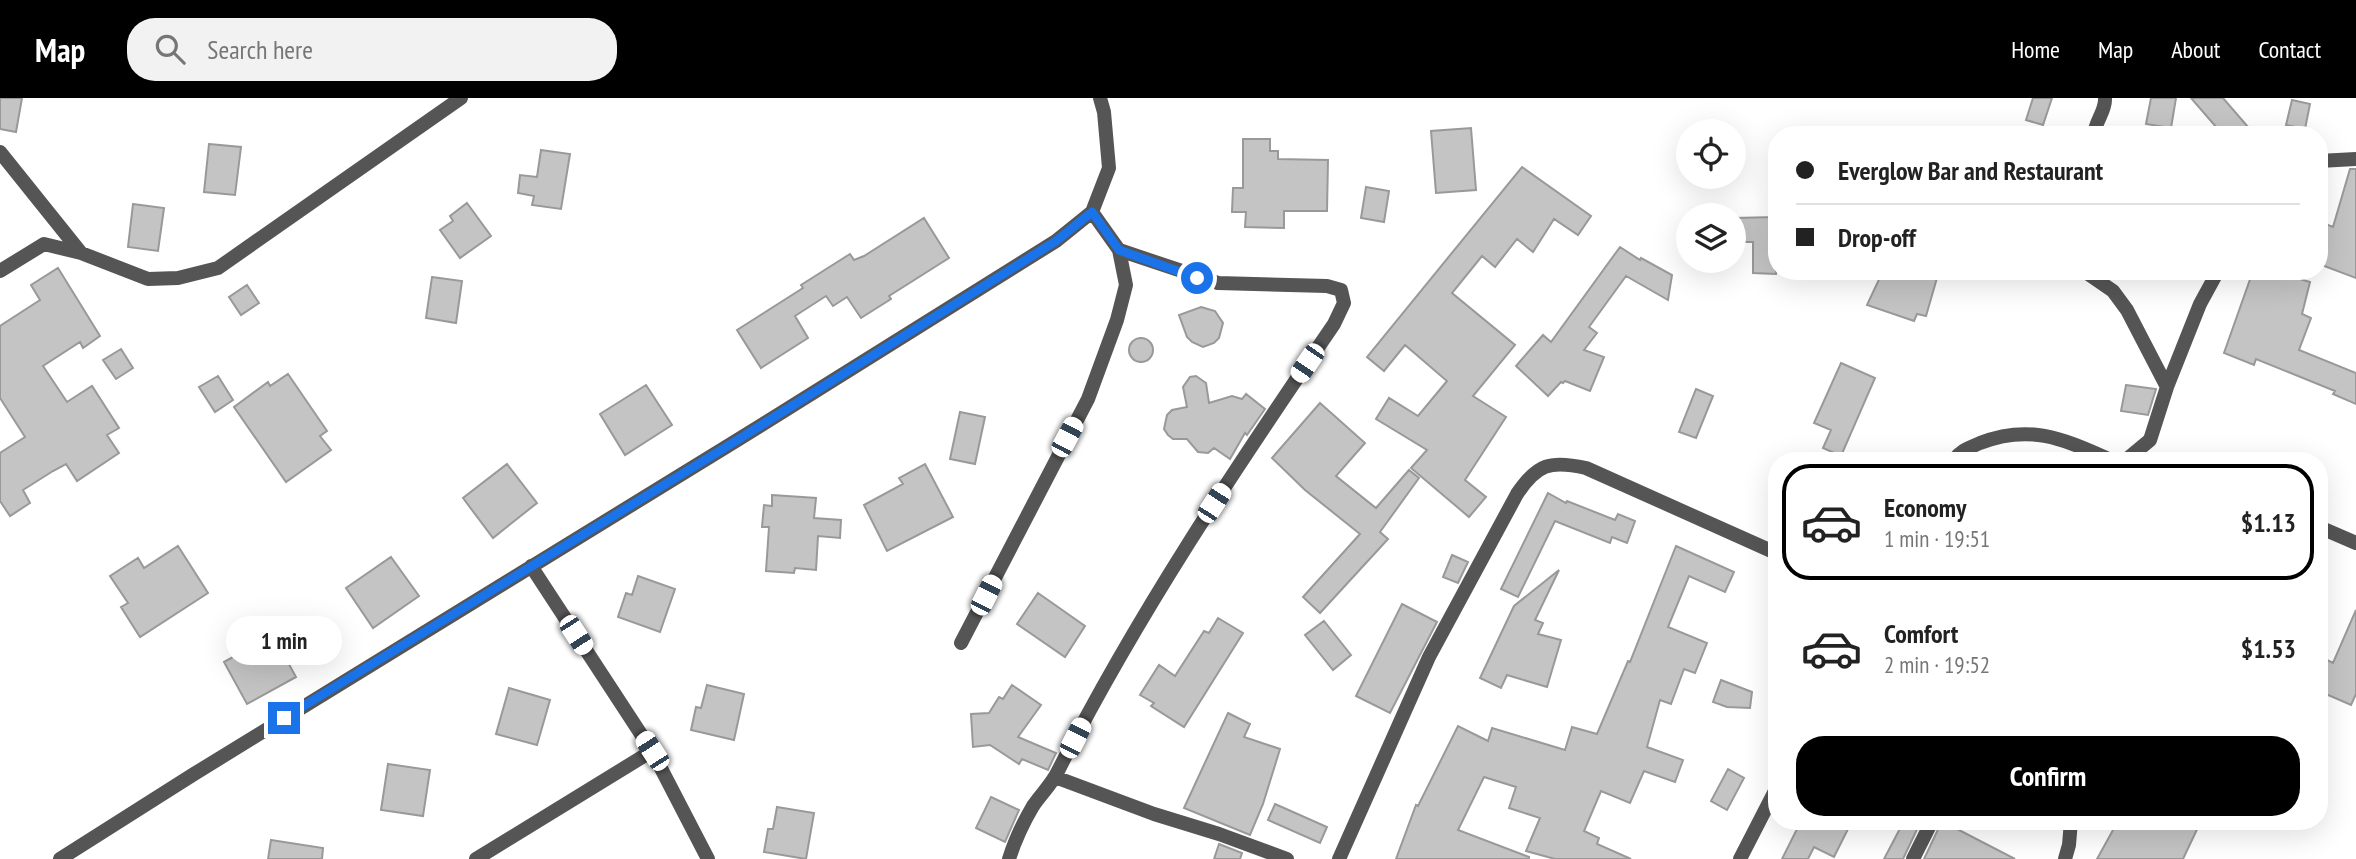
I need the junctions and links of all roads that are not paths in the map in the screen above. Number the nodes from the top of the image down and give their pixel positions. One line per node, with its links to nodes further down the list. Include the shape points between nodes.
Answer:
1 (461, 98): 10 (street, via 218,268 178,278 148,279)
2 (1100, 98): 8 (street, via 1109,168)
3 (2109, 101): 4 (street)
4 (2095, 126)
5 (0, 152): 10 (street)
6 (2356, 159): 7 (street)
7 (2328, 161)
8 (1092, 212): 9 (street); 21 (street, via 1046,247)
9 (1119, 250): 22 (street, via 1126,285 1088,399); 24 (street, via 1218,283 1327,286 1341,290 1344,303 1174,564)
10 (81, 253): 11 (street, via 44,244)
11 (0, 271)
12 (2097, 280): 14 (street, via 2113,291 2127,310)
13 (2213, 280): 14 (street)
14 (2167, 387): 17 (street, via 2150,440)
15 (1960, 452): 16 (street, via 1993,438 2034,433)
16 (2092, 452)
17 (2136, 452)
18 (2328, 531): 19 (street)
19 (2356, 543)
20 (1768, 549): 33 (street, via 1586,468 1565,463 1529,476 1429,657)
21 (531, 566): 23 (street); 28 (street)
22 (961, 643)
23 (652, 751): 29 (street); 30 (street)
24 (1055, 777): 31 (street, via 1018,833); 32 (street)
25 (1768, 805): 34 (street)
26 (1928, 830): 35 (street)
27 (2071, 830): 36 (street)
28 (60, 859)
29 (476, 859)
30 (708, 859)
31 (1009, 859)
32 (1287, 859)
33 (1339, 859)
34 (1740, 859)
35 (1913, 859)
36 (2065, 859)

